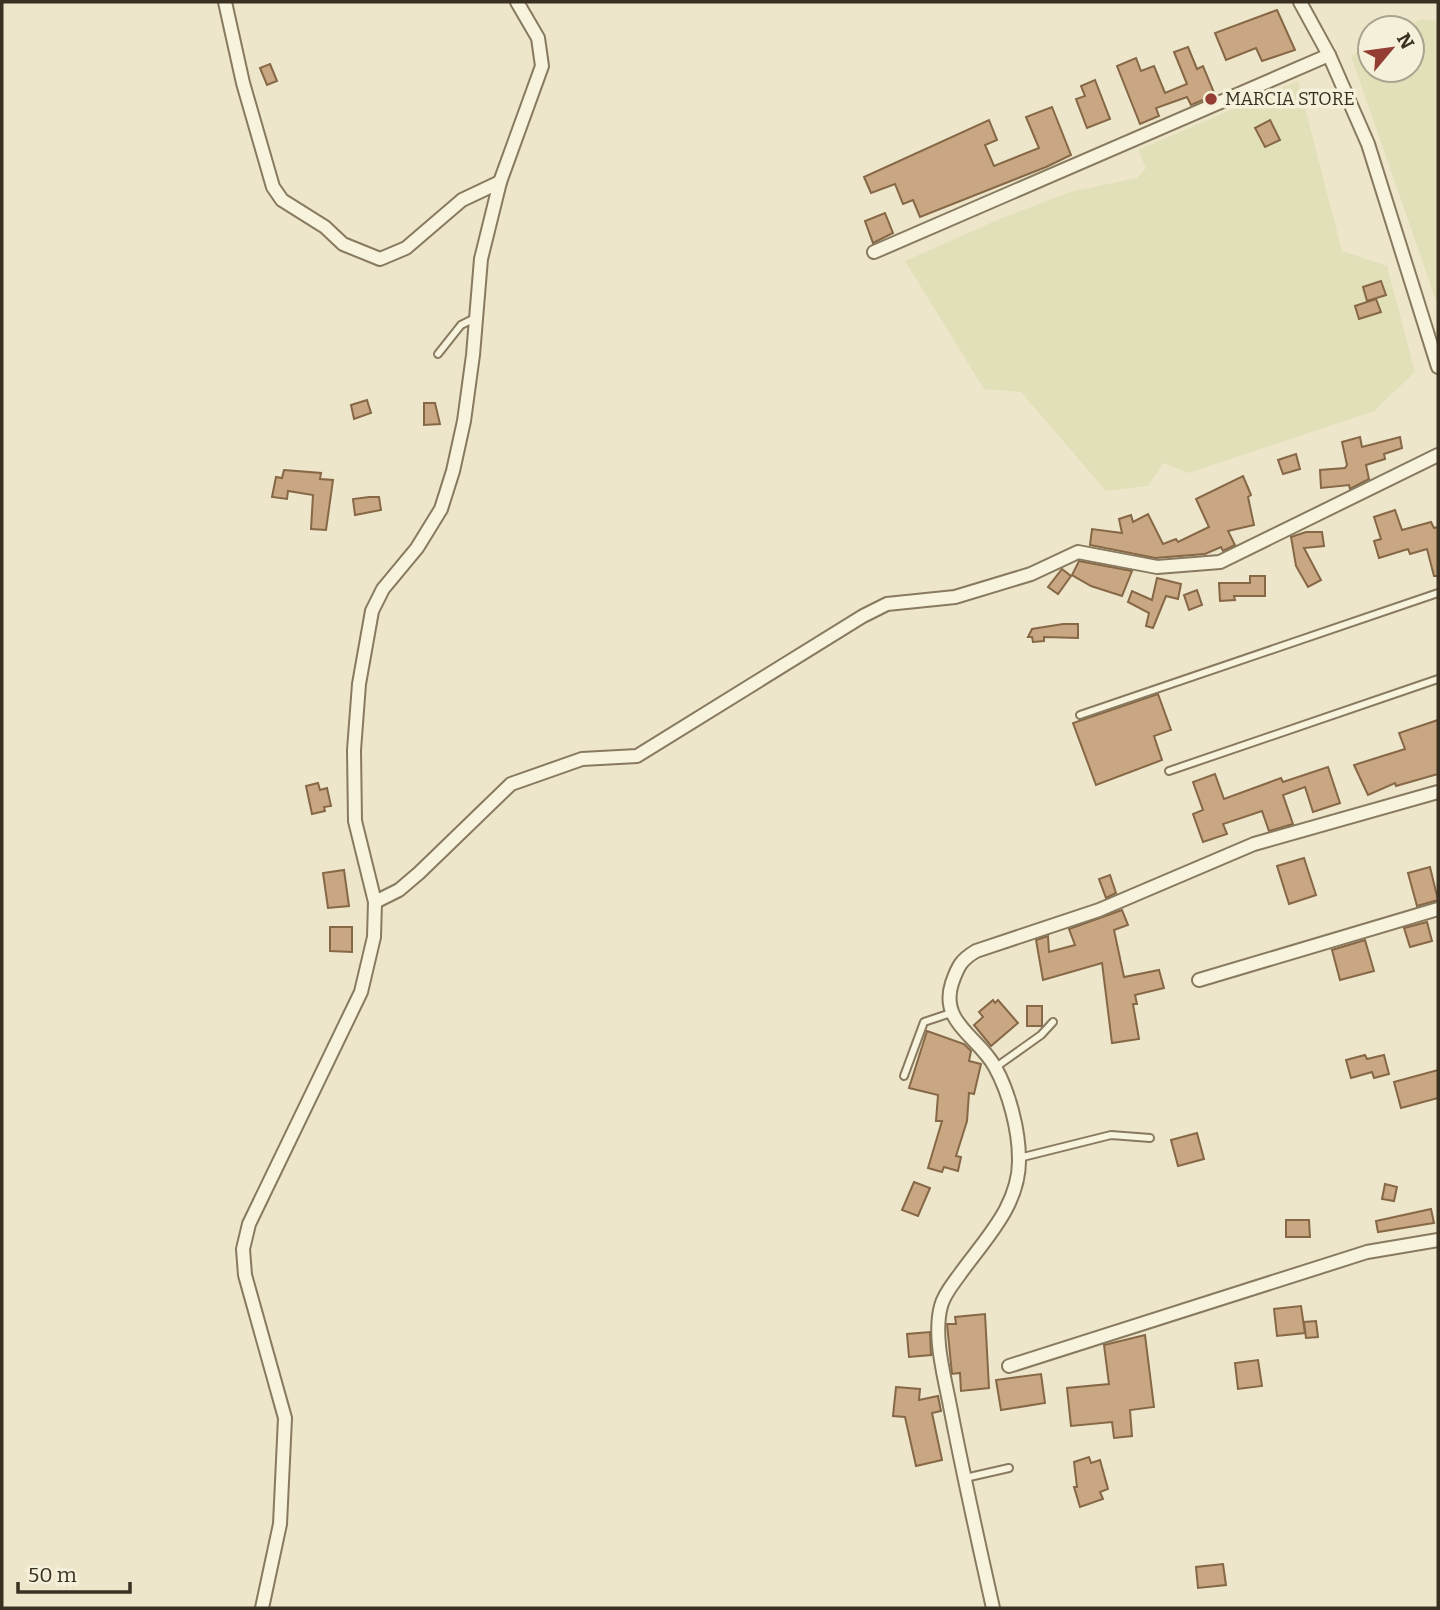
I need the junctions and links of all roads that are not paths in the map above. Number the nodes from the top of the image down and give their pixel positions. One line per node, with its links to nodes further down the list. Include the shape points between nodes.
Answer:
1 (225, 2): 5 (street, via 273,187 282,200 343,244 380,259 396,255 446,211)
2 (517, 2): 5 (street, via 538,38 542,66)
3 (1300, 2): 4 (street)
4 (1329, 55): 6 (street); 9 (street, via 1368,144)
5 (500, 182): 7 (street, via 481,259)
6 (874, 252)
7 (477, 317): 8 (lane, via 461,325); 16 (street, via 464,421 445,497 432,524 377,600 359,684 355,821)
8 (438, 354)
9 (1438, 367)
10 (1438, 455): 16 (street, via 1220,562 1157,567 1078,552 1031,574 955,597 887,604 637,756 582,759 511,784 419,873)
11 (1438, 593): 13 (lane)
12 (1438, 679): 14 (lane)
13 (1080, 715)
14 (1169, 771)
15 (1438, 792): 19 (street, via 1254,844 1099,910 976,951 959,961 950,989)
16 (375, 902): 29 (street, via 372,950 361,992 249,1224 243,1249 285,1418 280,1524)
17 (1438, 909): 18 (street)
18 (1199, 980)
19 (951, 1013): 21 (street); 22 (lane, via 924,1022)
20 (1053, 1022): 21 (lane)
21 (996, 1067): 24 (street, via 1008,1096)
22 (904, 1076)
23 (1150, 1138): 24 (lane, via 1111,1135)
24 (1019, 1158): 28 (street, via 1010,1205 941,1304 944,1374)
25 (1438, 1240): 26 (street, via 1367,1251)
26 (1009, 1366)
27 (1009, 1468): 28 (lane)
28 (964, 1478): 30 (street)
29 (262, 1608)
30 (993, 1608)

